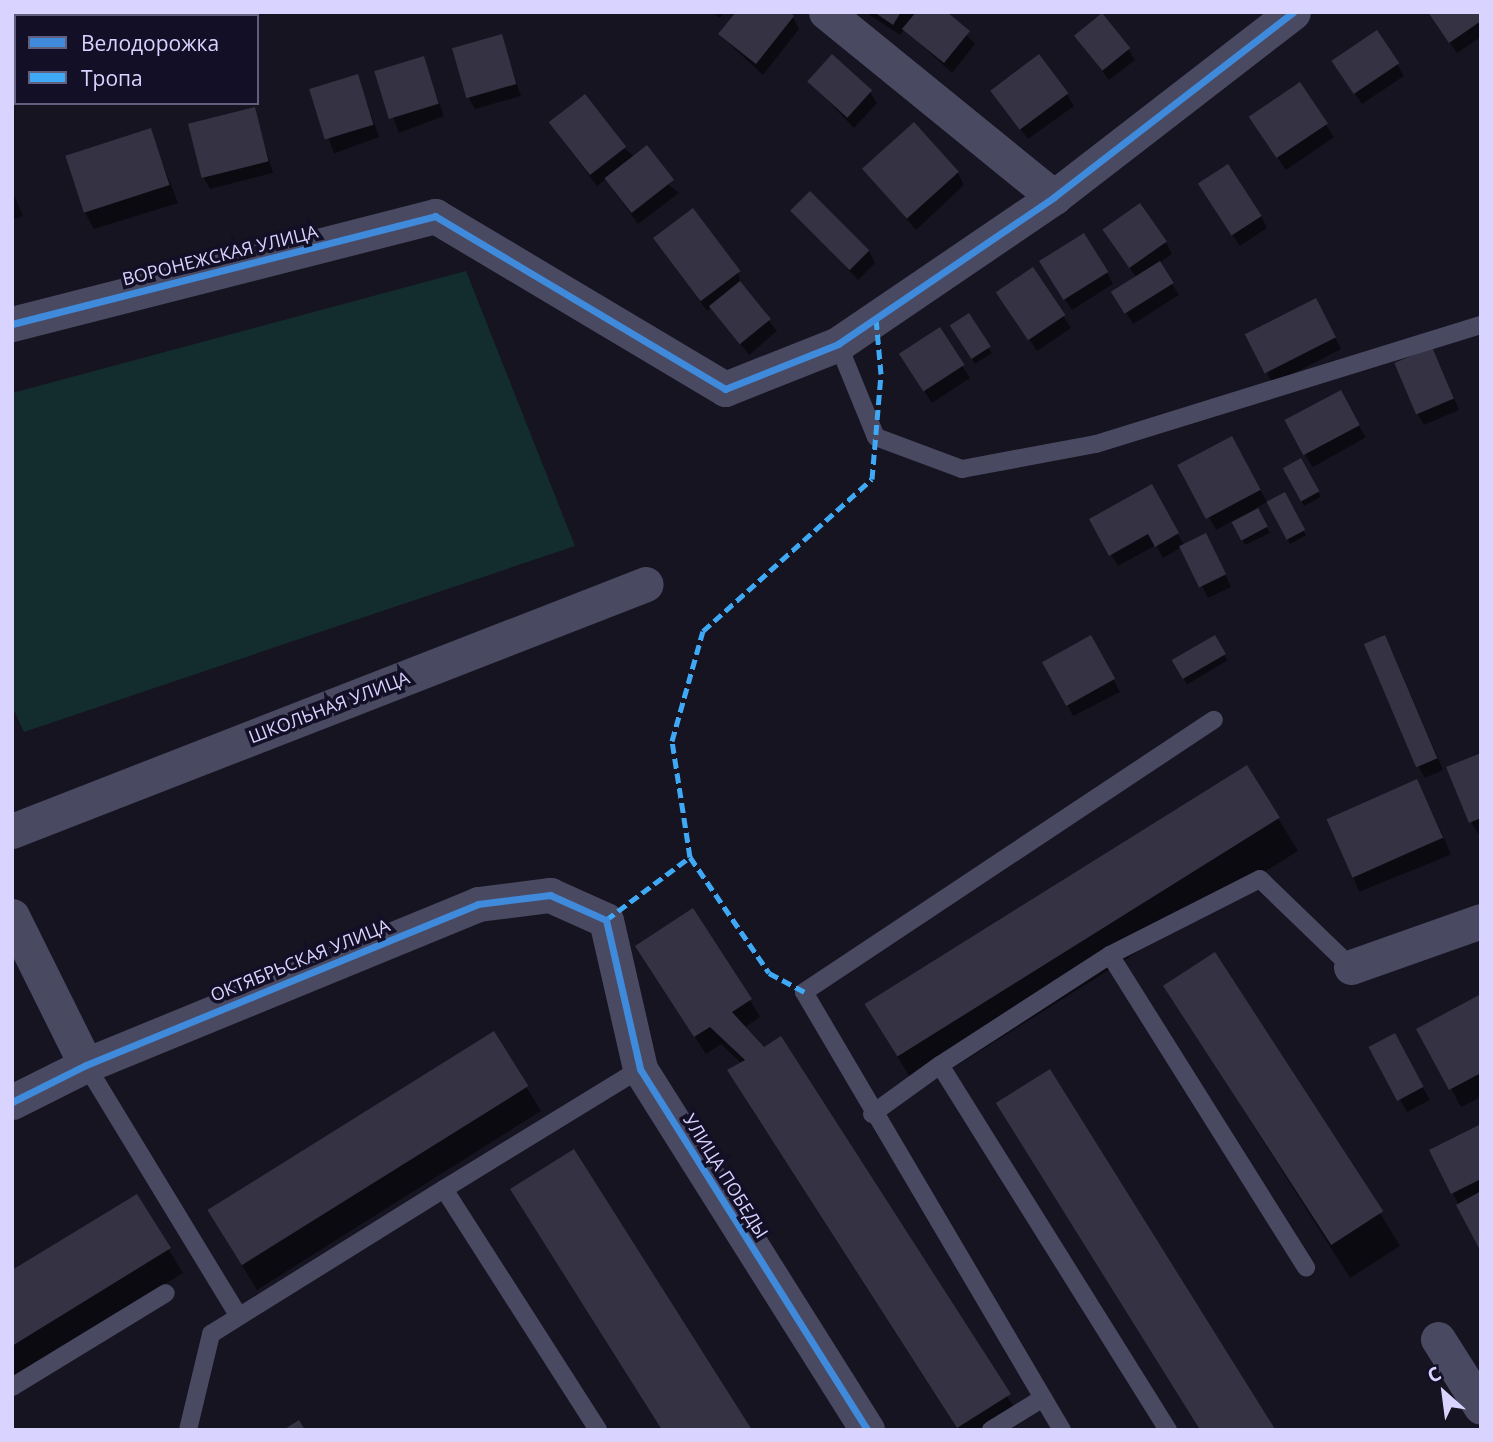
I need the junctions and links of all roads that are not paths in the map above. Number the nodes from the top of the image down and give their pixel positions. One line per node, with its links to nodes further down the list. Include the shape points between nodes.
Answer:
1 (826, 12): 3 (street)
2 (1293, 12): 3 (street)
3 (1054, 197): 6 (street)
4 (12, 324): 6 (street, ВОРОНЕЖСКАЯ УЛИЦА, via 435,216 725,389)
5 (1481, 325): 6 (lane, via 1096,444 962,469 876,437)
6 (838, 344)
7 (646, 584): 9 (street, ШКОЛЬНАЯ УЛИЦА)
8 (1214, 720): 19 (lane, via 804,992)
9 (12, 831)
10 (12, 916): 15 (street)
11 (606, 919): 15 (street, ОКТЯБРЬСКАЯ УЛИЦА, via 550,895 478,904); 17 (street, УЛИЦА ПОБЕДЫ)
12 (1481, 921): 14 (street)
13 (1110, 955): 14 (lane, via 1260,879); 16 (lane); 21 (lane)
14 (1351, 967)
15 (86, 1065): 18 (street, ОКТЯБРЬСКАЯ УЛИЦА); 23 (lane)
16 (940, 1065): 19 (lane); 33 (lane)
17 (640, 1069): 20 (lane); 30 (street, УЛИЦА ПОБЕДЫ)
18 (12, 1102)
19 (872, 1114): 26 (lane)
20 (444, 1189): 23 (lane); 29 (lane)
21 (1306, 1268)
22 (166, 1293): 25 (lane)
23 (237, 1313): 28 (lane, via 211,1334)
24 (1438, 1339): 27 (street)
25 (12, 1387)
26 (1043, 1398): 31 (lane); 32 (lane)
27 (1481, 1407)
28 (188, 1430)
29 (598, 1430)
30 (867, 1430)
31 (991, 1430)
32 (1062, 1430)
33 (1168, 1430)

